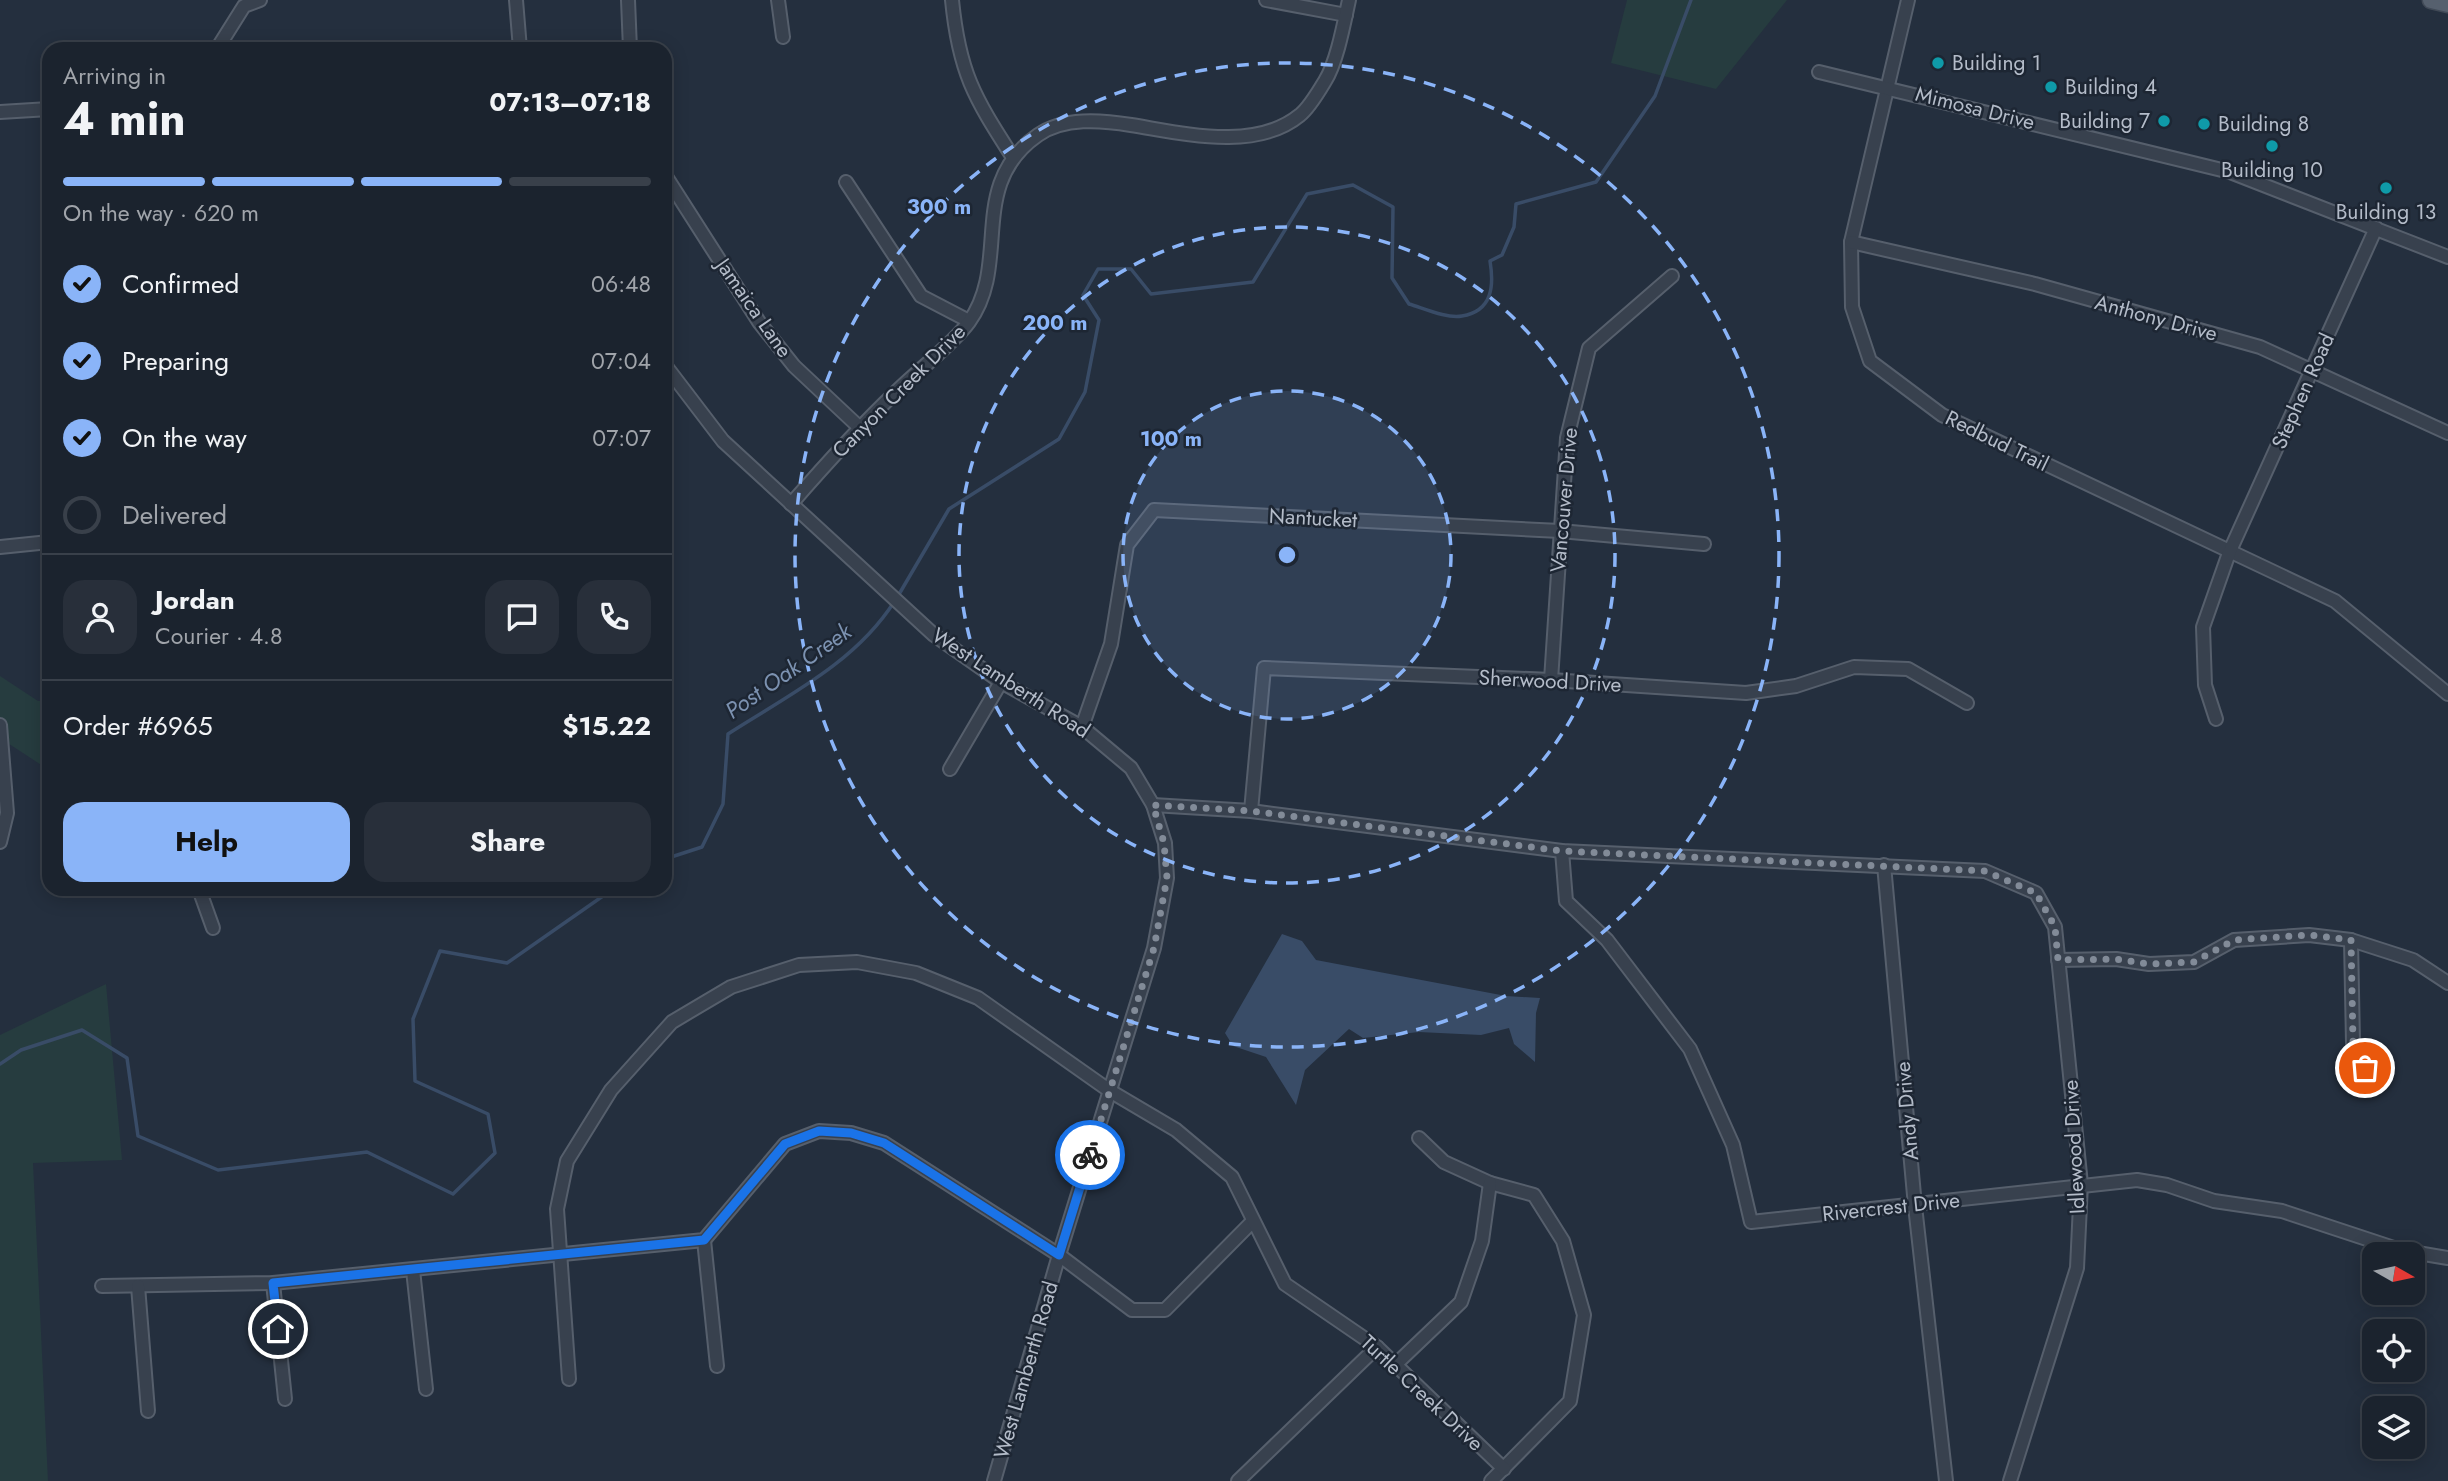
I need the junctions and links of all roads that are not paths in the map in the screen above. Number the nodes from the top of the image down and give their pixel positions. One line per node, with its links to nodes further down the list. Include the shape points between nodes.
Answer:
1 (260, 0): 10 (street)
2 (516, 0): 15 (street)
3 (628, 0): 16 (street)
4 (778, 0): 13 (street)
5 (952, 0): 21 (street, via 956,43 968,82)
6 (1266, 0): 12 (street)
7 (1349, 0): 12 (street, Canyon Creek Drive)
8 (1908, 0): 18 (street, Redbud Trail)
9 (2431, 0): 11 (main road)
10 (242, 3): 14 (street)
11 (2448, 4)
12 (1346, 15): 21 (street, Canyon Creek Drive, via 1327,79 1301,115 1268,131 1236,138 1202,137 1106,121 1071,122 1040,133)
13 (783, 37)
14 (221, 42)
15 (519, 42)
16 (630, 42)
17 (1819, 72): 18 (street, Mimosa Drive)
18 (1886, 86): 24 (street, Mimosa Drive, via 2230,172); 25 (street, Redbud Trail)
19 (42, 109): 20 (street)
20 (0, 112)
21 (1012, 156): 28 (street, Canyon Creek Drive, via 993,199 986,280)
22 (846, 182): 28 (street, via 921,296)
23 (672, 186): 31 (street, Jamaica Lane, via 759,321 794,366)
24 (2376, 228): 26 (street, Mimosa Drive); 29 (street, Stephen Road)
25 (1851, 242): 29 (street, Anthony Drive, via 2035,284 2260,347); 38 (street, Redbud Trail, via 1852,307 1870,361 1942,415)
26 (2448, 257)
27 (1672, 276): 34 (street, Vancouver Drive, via 1589,348 1567,438)
28 (969, 321): 31 (street, Canyon Creek Drive)
29 (2313, 370): 32 (street, Anthony Drive); 38 (street, Stephen Road)
30 (672, 374): 33 (street, West Lamberth Road, via 723,441)
31 (859, 427): 33 (street, Canyon Creek Drive)
32 (2448, 433)
33 (791, 504): 40 (street, West Lamberth Road, via 934,635)
34 (1560, 531): 36 (street, Nantucket); 39 (street, Vancouver Drive); 45 (street, Nantucket, via 1154,510 1127,545 1111,644)
35 (42, 543): 37 (street)
36 (1704, 544)
37 (0, 547)
38 (2229, 553): 41 (street, Redbud Trail, via 2335,601); 43 (street, Stephen Road, via 2203,626 2205,685)
39 (1551, 680): 42 (street, Sherwood Drive, via 1746,693 1796,686 1854,667 1908,669); 48 (street, Sherwood Drive, via 1264,668)
40 (1001, 682): 45 (street, West Lamberth Road); 46 (street)
41 (2448, 694)
42 (1967, 703)
43 (2216, 719)
44 (0, 725): 49 (street, via 7,813)
45 (1082, 727): 47 (street, West Lamberth Road, via 1130,768)
46 (950, 769)
47 (1153, 805): 48 (street); 58 (street, West Lamberth Road, via 1164,843 1167,878 1154,948)
48 (1251, 811): 50 (street)
49 (0, 842)
50 (1562, 851): 51 (street); 62 (street, Rivercrest Drive, via 1566,901 1607,940 1690,1049 1732,1145 1751,1222)
51 (1884, 865): 55 (street, Idlewood Drive, via 1985,871 2036,893 2055,927); 62 (street, Andy Drive)
52 (202, 896): 53 (street)
53 (213, 928)
54 (2351, 940): 55 (street, via 2309,935 2234,940 2194,962); 56 (street, via 2413,960); 57 (street, via 2353,1042)
55 (2058, 960): 61 (street, Idlewood Drive)
56 (2448, 983)
57 (2365, 1068)
58 (1110, 1091): 63 (street, Turtle Creek Drive, via 1176,1130 1233,1177); 65 (street, West Lamberth Road); 66 (street, Turtle Creek Drive, via 978,998 916,973 857,962 787,968 732,987 671,1022 611,1090 567,1161 556,1209)
59 (1419, 1138): 60 (street, via 1444,1162)
60 (1490, 1183): 73 (street, via 1482,1241 1461,1302); 79 (street, via 1534,1195 1563,1241 1584,1315 1570,1401)
61 (2081, 1184): 62 (street, Rivercrest Drive); 67 (street, Rivercrest Drive, via 2137,1180 2167,1185 2214,1201 2282,1211 2400,1250); 84 (street, Idlewood Drive, via 2077,1268)
62 (1915, 1206): 83 (street, Andy Drive)
63 (1253, 1222): 65 (street, via 1165,1310 1132,1310); 72 (street, Turtle Creek Drive, via 1284,1284)
64 (704, 1240): 65 (street, via 785,1144 819,1131 851,1133 884,1143); 66 (street); 74 (street)
65 (1059, 1255): 80 (street, West Lamberth Road)
66 (559, 1257): 68 (street); 75 (street, Turtle Creek Drive)
67 (2448, 1258)
68 (413, 1270): 69 (street); 76 (street)
69 (273, 1283): 71 (street); 77 (street)
70 (102, 1286): 71 (street)
71 (138, 1286): 78 (street)
72 (1377, 1347): 73 (street, Turtle Creek Drive); 81 (street)
73 (1395, 1365): 79 (street, Turtle Creek Drive)
74 (717, 1366)
75 (569, 1379)
76 (426, 1390)
77 (285, 1398)
78 (148, 1412)
79 (1504, 1469): 82 (street)
80 (994, 1481)
81 (1238, 1481)
82 (1491, 1481)
83 (1946, 1481)
84 (2010, 1481)

